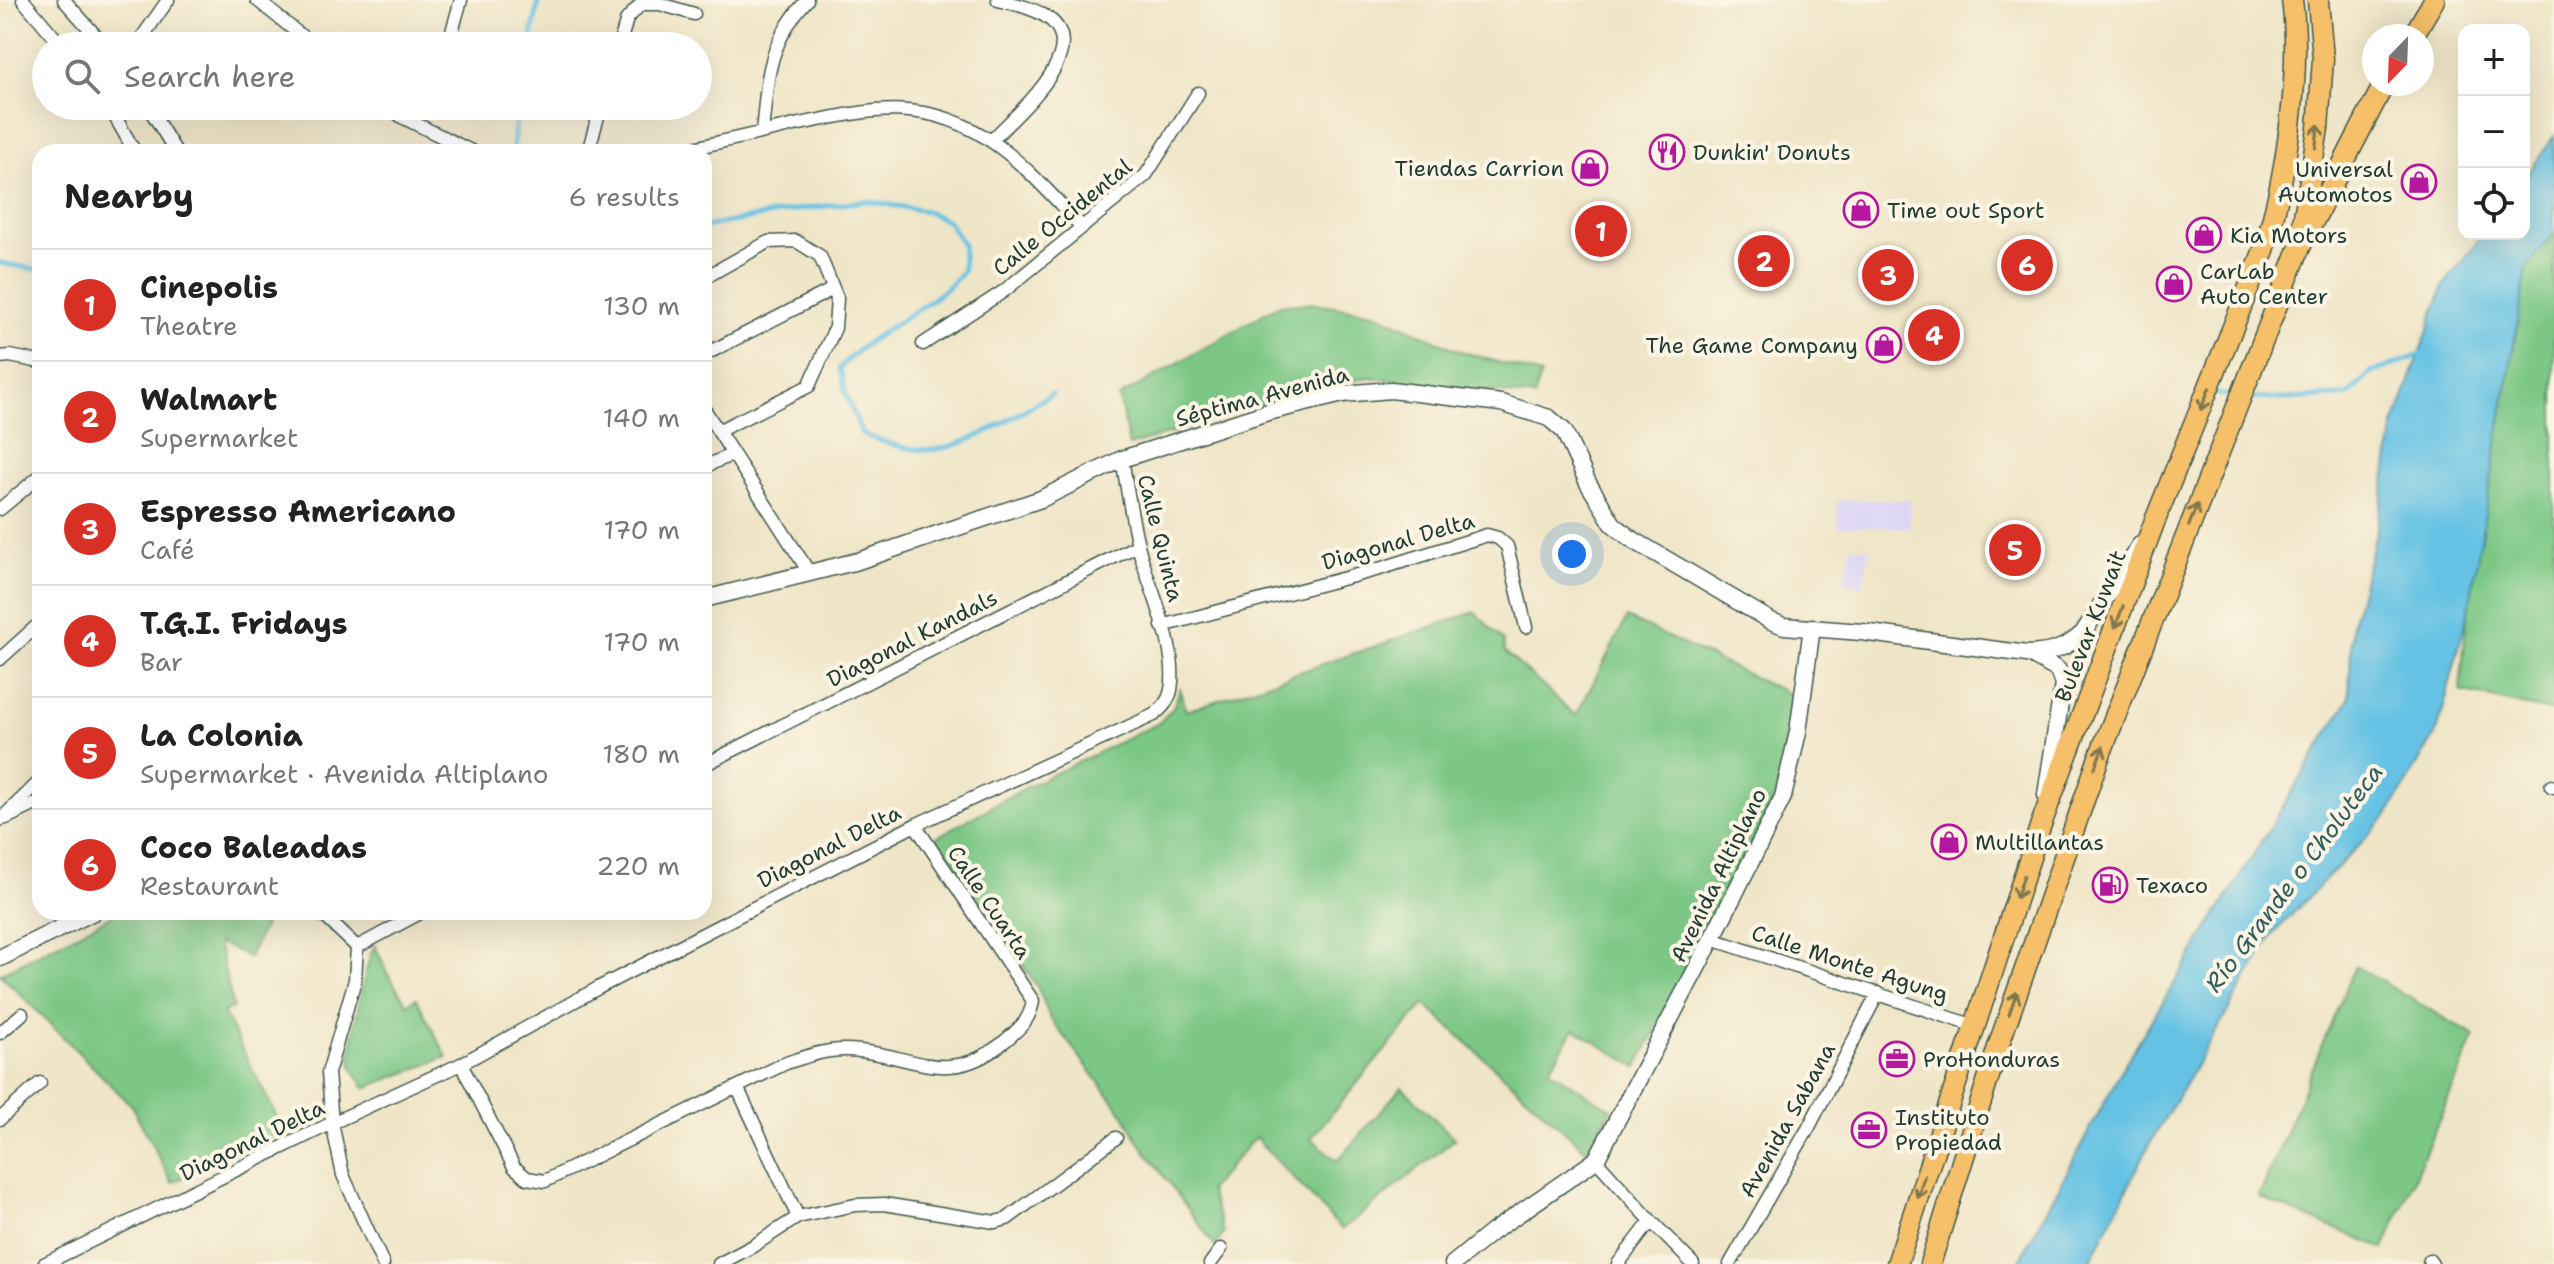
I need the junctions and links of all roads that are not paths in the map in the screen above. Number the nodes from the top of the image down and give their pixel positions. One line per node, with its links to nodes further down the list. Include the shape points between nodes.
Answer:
1 (23, 0): 13 (street)
2 (64, 0): 14 (street)
3 (168, 0): 15 (street)
4 (257, 0): 16 (street)
5 (461, 0): 17 (street)
6 (807, 0): 25 (street, via 789,20 774,52)
7 (998, 0): 26 (street, via 1047,17 1062,36 1063,47 1054,71)
8 (2292, 0): 47 (main road, Bulevar Kuwait, one-way to 47, via 2293,97 2277,209)
9 (2318, 0): 33 (main road, one-way to 9, via 2318,128 2323,59)
10 (2434, 0): 12 (main road)
11 (694, 14): 18 (street, via 641,4)
12 (2420, 24)
13 (50, 32)
14 (93, 32)
15 (146, 32)
16 (297, 32)
17 (452, 32)
18 (623, 32)
19 (1198, 93): 32 (street, Calle Occidental, via 1146,175)
20 (2378, 96): 33 (main road)
21 (117, 120): 27 (street)
22 (157, 120): 28 (street)
23 (419, 120): 29 (street)
24 (597, 120): 30 (street)
25 (762, 132): 26 (street, via 891,109 938,116); 31 (street)
26 (991, 141): 32 (street)
27 (130, 144)
28 (171, 144)
29 (460, 144)
30 (590, 144)
31 (710, 144)
32 (1082, 227): 36 (street, Calle Occidental, via 1004,291)
33 (2299, 249): 92 (main road, one-way to 33, via 1999,1044 2098,760)
34 (712, 274): 35 (street, via 768,242 796,241 820,256)
35 (833, 289): 37 (street); 41 (street, via 835,328 809,386)
36 (923, 344)
37 (712, 351)
38 (3, 359): 39 (street)
39 (32, 361)
40 (712, 422): 41 (street)
41 (718, 431): 42 (street)
42 (733, 454): 44 (street); 49 (street)
43 (1122, 459): 48 (street, Calle Quinta); 49 (street, Séptima Avenida, via 1041,499 858,561); 53 (street, Séptima Avenida, via 1268,412 1368,390 1501,403 1549,418 1564,431 1603,510 1630,538 1771,621)
44 (712, 463)
45 (32, 483): 46 (street)
46 (0, 509)
47 (2154, 523): 55 (street, via 2083,633 2061,648); 62 (main road, Bulevar Kuwait, one-way to 62)
48 (1138, 545): 51 (street, Calle Quinta); 57 (street, Diagonal Kandals)
49 (809, 572): 50 (street, Séptima Avenida)
50 (712, 597)
51 (1162, 626): 52 (street, Diagonal Delta, via 1487,535 1507,546); 61 (street, Diagonal Delta, via 1171,692 1154,715)
52 (1526, 627)
53 (1812, 627): 55 (street); 66 (street, Avenida Altiplano, via 1783,797)
54 (32, 630): 56 (street)
55 (2027, 654): 62 (street, via 2058,670 2063,684)
56 (0, 659)
57 (712, 761)
58 (32, 789): 60 (street)
59 (32, 806): 60 (street)
60 (0, 821)
61 (915, 825): 73 (street, Diagonal Delta); 75 (street, Calle Cuarta, via 1033,1001 1030,1017 973,1063 951,1068 842,1050 786,1063)
62 (2040, 827): 71 (main road, Bulevar Kuwait, one-way to 71)
63 (77, 920): 68 (street)
64 (328, 920): 67 (street)
65 (407, 920): 67 (street)
66 (1712, 939): 69 (street, Calle Monte Agung); 79 (street, Avenida Altiplano)
67 (357, 947): 77 (street, via 355,980 328,1073)
68 (0, 958)
69 (1878, 993): 71 (street, Calle Monte Agung); 91 (street, Avenida Sabana)
70 (22, 1014): 72 (street)
71 (1975, 1026): 83 (main road, Bulevar Kuwait, one-way to 83)
72 (0, 1033)
73 (461, 1064): 75 (street, via 514,1167 527,1178 545,1181); 77 (street, Diagonal Delta)
74 (40, 1083): 76 (street)
75 (737, 1087): 80 (street)
76 (0, 1119)
77 (332, 1123): 84 (street, Diagonal Delta); 85 (street, via 343,1175)
78 (1116, 1138): 80 (street, via 1007,1219 995,1222 884,1204)
79 (1596, 1160): 81 (street); 88 (street, Avenida Altiplano)
80 (798, 1217): 86 (street)
81 (1651, 1221): 89 (street); 90 (street)
82 (1221, 1249): 87 (street)
83 (1898, 1261)
84 (44, 1264)
85 (383, 1264)
86 (719, 1264)
87 (1210, 1264)
88 (1453, 1264)
89 (1618, 1264)
90 (1693, 1264)
91 (1730, 1264)
92 (1930, 1264)

